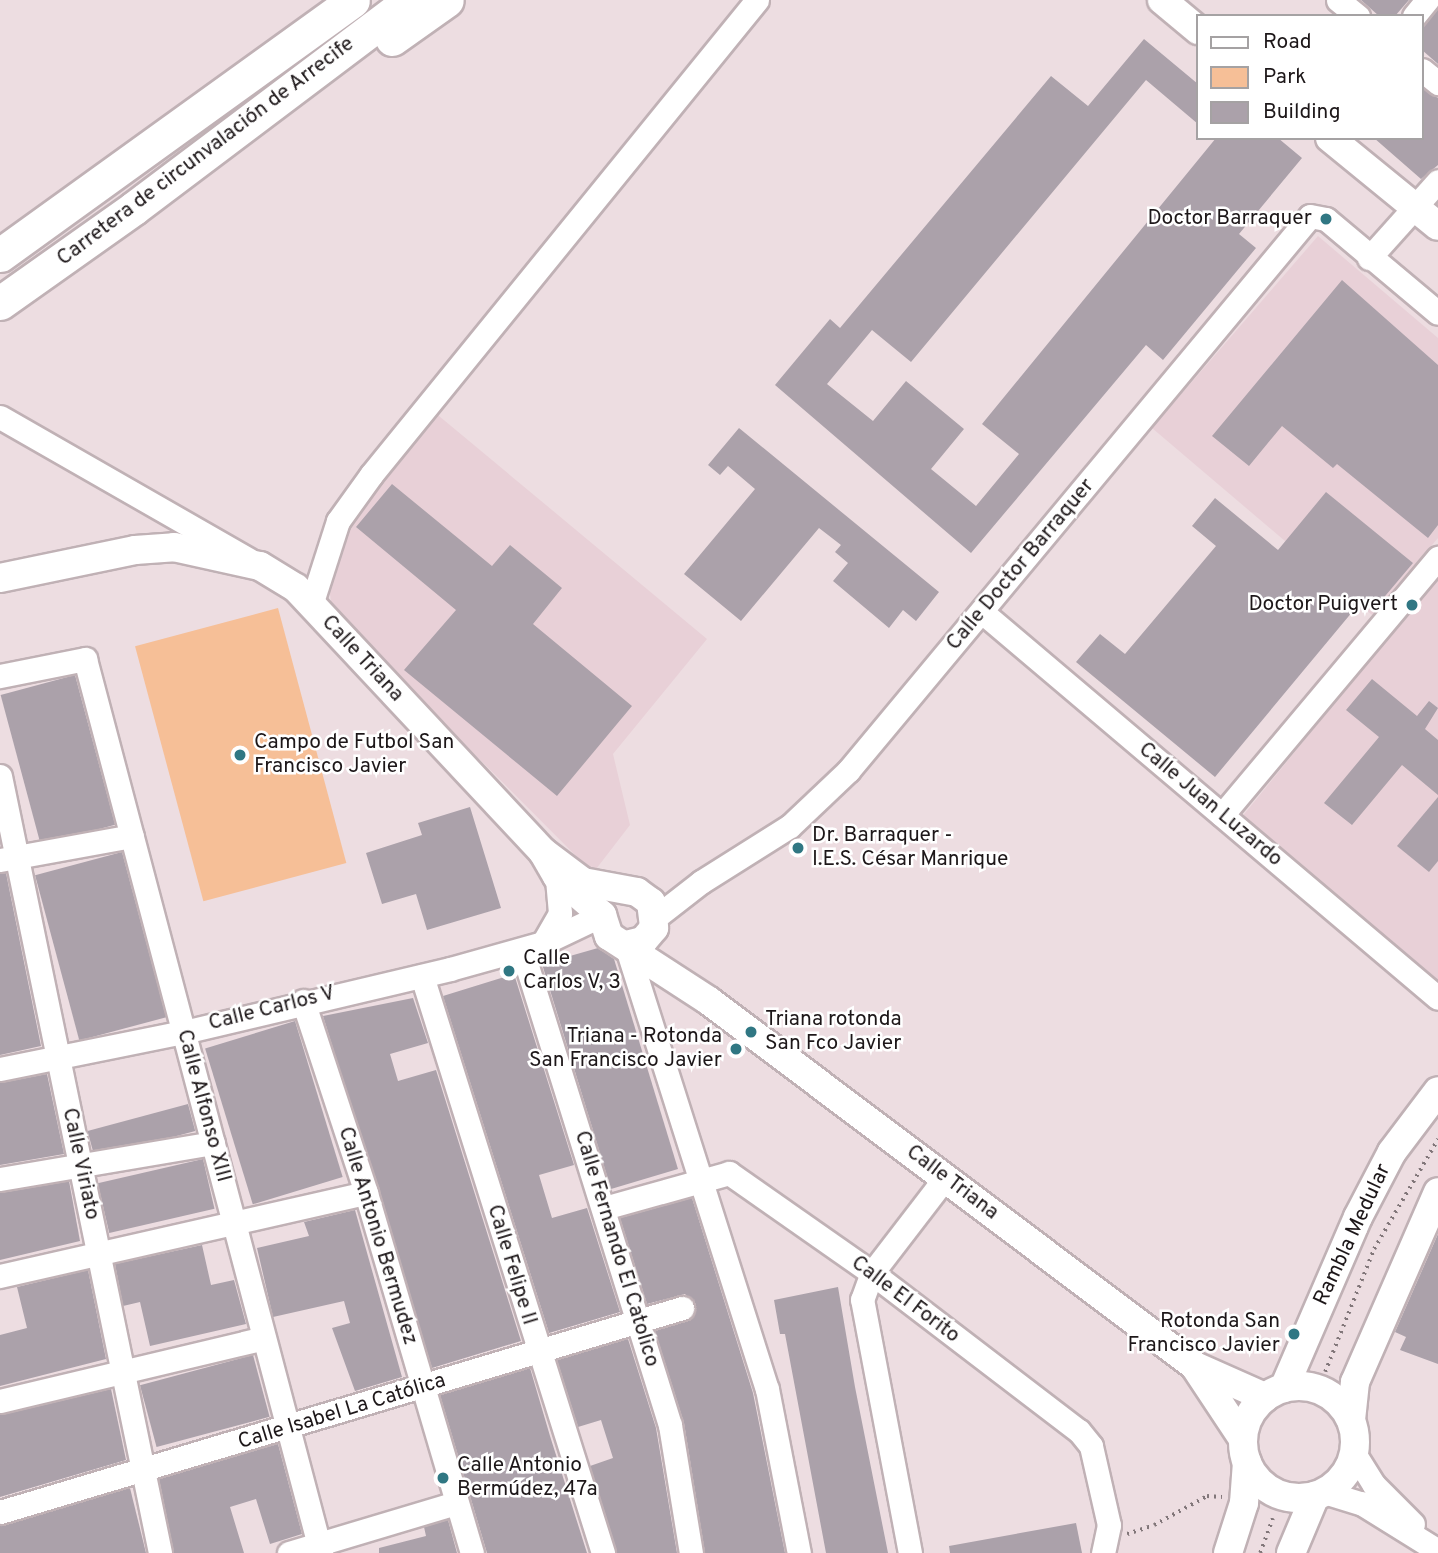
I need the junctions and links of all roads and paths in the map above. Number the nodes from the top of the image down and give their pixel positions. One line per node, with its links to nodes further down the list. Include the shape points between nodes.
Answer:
1 (331, 0): 14 (highway)
2 (353, 0): 14 (highway, Carretera de circunvalación de Arrecife)
3 (410, 0): 17 (highway, Carretera de circunvalación de Arrecife)
4 (447, 0): 17 (highway, via 235,148)
5 (757, 0): 28 (street, via 371,475 338,521)
6 (1162, 0): 11 (main road)
7 (1338, 0): 9 (street)
8 (1427, 0): 10 (street)
9 (1356, 14)
10 (1416, 14)
11 (1196, 28)
12 (1424, 71): 13 (street)
13 (1438, 83)
14 (194, 117): 20 (highway, Carretera de circunvalación de Arrecife)
15 (1332, 140): 18 (main road)
16 (1438, 181): 18 (street)
17 (158, 191): 22 (highway, Carretera de circunvalación de Arrecife)
18 (1416, 207): 19 (main road); 21 (street)
19 (1438, 226)
20 (0, 255)
21 (1369, 258): 23 (street); 29 (street, Calle Doctor Barraquer, via 1326,219 1310,216)
22 (0, 303)
23 (1438, 313)
24 (0, 417): 26 (street)
25 (1438, 558): 32 (street)
26 (260, 566): 27 (main road, Calle Triana, via 174,547 135,550); 28 (main road, Calle Triana, via 296,588)
27 (0, 578)
28 (311, 604): 34 (main road, Calle Triana)
29 (982, 612): 32 (street, Calle Juan Luzardo); 37 (street, Calle Doctor Barraquer, via 848,771 790,826)
30 (0, 676): 33 (street, Calle Alfonso XIII, via 85,659)
31 (0, 776): 35 (street, Calle Viriato)
32 (1222, 815): 43 (street, Calle Juan Luzardo)
33 (132, 836): 35 (street); 46 (street, Calle Alfonso XIII)
34 (543, 852): 36 (main road, Calle Triana); 38 (main road, via 583,882)
35 (8, 859): 47 (street, Calle Viriato)
36 (557, 876): 40 (main road, Calle Triana); 41 (street, via 560,913)
37 (701, 882): 38 (street, Calle Doctor Barraquer, via 659,896); 39 (street, Calle Doctor Barraquer)
38 (631, 892): 39 (main road, via 651,902); 40 (main road, via 609,899)
39 (655, 923): 40 (main road, via 643,941); 45 (main road, Calle Triana, via 665,959)
40 (612, 932): 41 (street, Calle Carlos V); 45 (main road, Calle Triana); 53 (street)
41 (533, 947): 42 (street, Calle Carlos V); 58 (street, Calle Fernando El Catolico)
42 (422, 976): 44 (street, Calle Carlos V); 66 (street, Calle Felipe II)
43 (1438, 998)
44 (303, 1001): 46 (street, Calle Carlos V); 56 (street, Calle Antonio Bermudez)
45 (709, 1001): 55 (main road, Calle Triana)
46 (184, 1032): 47 (street, Calle Carlos V); 51 (street, Calle Alfonso XIII)
47 (58, 1055): 48 (street, Calle Carlos V); 52 (street, Calle Viriato)
48 (0, 1069)
49 (1438, 1091): 71 (main road, Rambla Medular, via 1392,1152)
50 (1438, 1139): 68 (path, via 1374,1249)
51 (213, 1143): 52 (street); 59 (street, Calle Alfonso XIII)
52 (80, 1166): 54 (street); 60 (street, Calle Viriato)
53 (700, 1178): 58 (street, Calle El Forito); 61 (street, Calle El Forito, via 729,1173); 91 (street, via 767,1389)
54 (0, 1179)
55 (944, 1179): 61 (street); 67 (main road, Calle Triana)
56 (366, 1193): 59 (street); 70 (street, Calle Antonio Bermudez)
57 (1435, 1203): 73 (main road, via 1355,1382)
58 (604, 1208): 64 (street, Calle Fernando El Catolico)
59 (234, 1223): 60 (street); 65 (street, Calle Alfonso XIII)
60 (99, 1254): 62 (street); 69 (street, Calle Viriato)
61 (872, 1273): 83 (street, Calle El Forito, via 1079,1431 1091,1446); 92 (street, via 862,1300)
62 (0, 1276)
63 (682, 1308): 64 (street, Calle Isabel La Católica)
64 (637, 1321): 66 (street, Calle Isabel La Católica); 90 (street, Calle Fernando El Catolico, via 670,1425)
65 (264, 1338): 69 (street); 74 (street, Calle Alfonso XIII)
66 (538, 1352): 70 (street, Calle Isabel La Católica); 89 (street, Calle Felipe II)
67 (1195, 1366): 71 (main road, Calle Triana); 75 (main road, Calle Triana)
68 (1325, 1372)
69 (122, 1373): 72 (street); 77 (street, Calle Viriato)
70 (422, 1388): 74 (street, Calle Isabel La Católica); 80 (street, Calle Antonio Bermudez)
71 (1275, 1392): 73 (main road, via 1323,1391 1340,1403); 75 (main road, via 1248,1418)
72 (0, 1401)
73 (1351, 1420): 76 (main road)
74 (288, 1429): 77 (street, Calle Isabel La Católica); 84 (street, Calle Alfonso XIII)
75 (1245, 1451): 78 (main road, via 1266,1487 1281,1495); 93 (main road, via 1244,1503)
76 (1354, 1453): 78 (main road, via 1348,1469); 85 (street, via 1374,1485)
77 (143, 1471): 81 (street, Calle Isabel La Católica); 86 (street, Calle Viriato)
78 (1320, 1494): 85 (street, via 1361,1503); 95 (main road)
79 (1231, 1499): 83 (path, via 1207,1496 1154,1525)
80 (456, 1503): 84 (street); 88 (street, Calle Antonio Bermudez)
81 (0, 1513)
82 (1273, 1518): 94 (path)
83 (1105, 1543)
84 (320, 1548): 87 (street)
85 (1438, 1550)
86 (160, 1553)
87 (289, 1553)
88 (472, 1553)
89 (603, 1553)
90 (691, 1553)
91 (800, 1553)
92 (911, 1553)
93 (1228, 1553)
94 (1260, 1553)
95 (1291, 1553)

